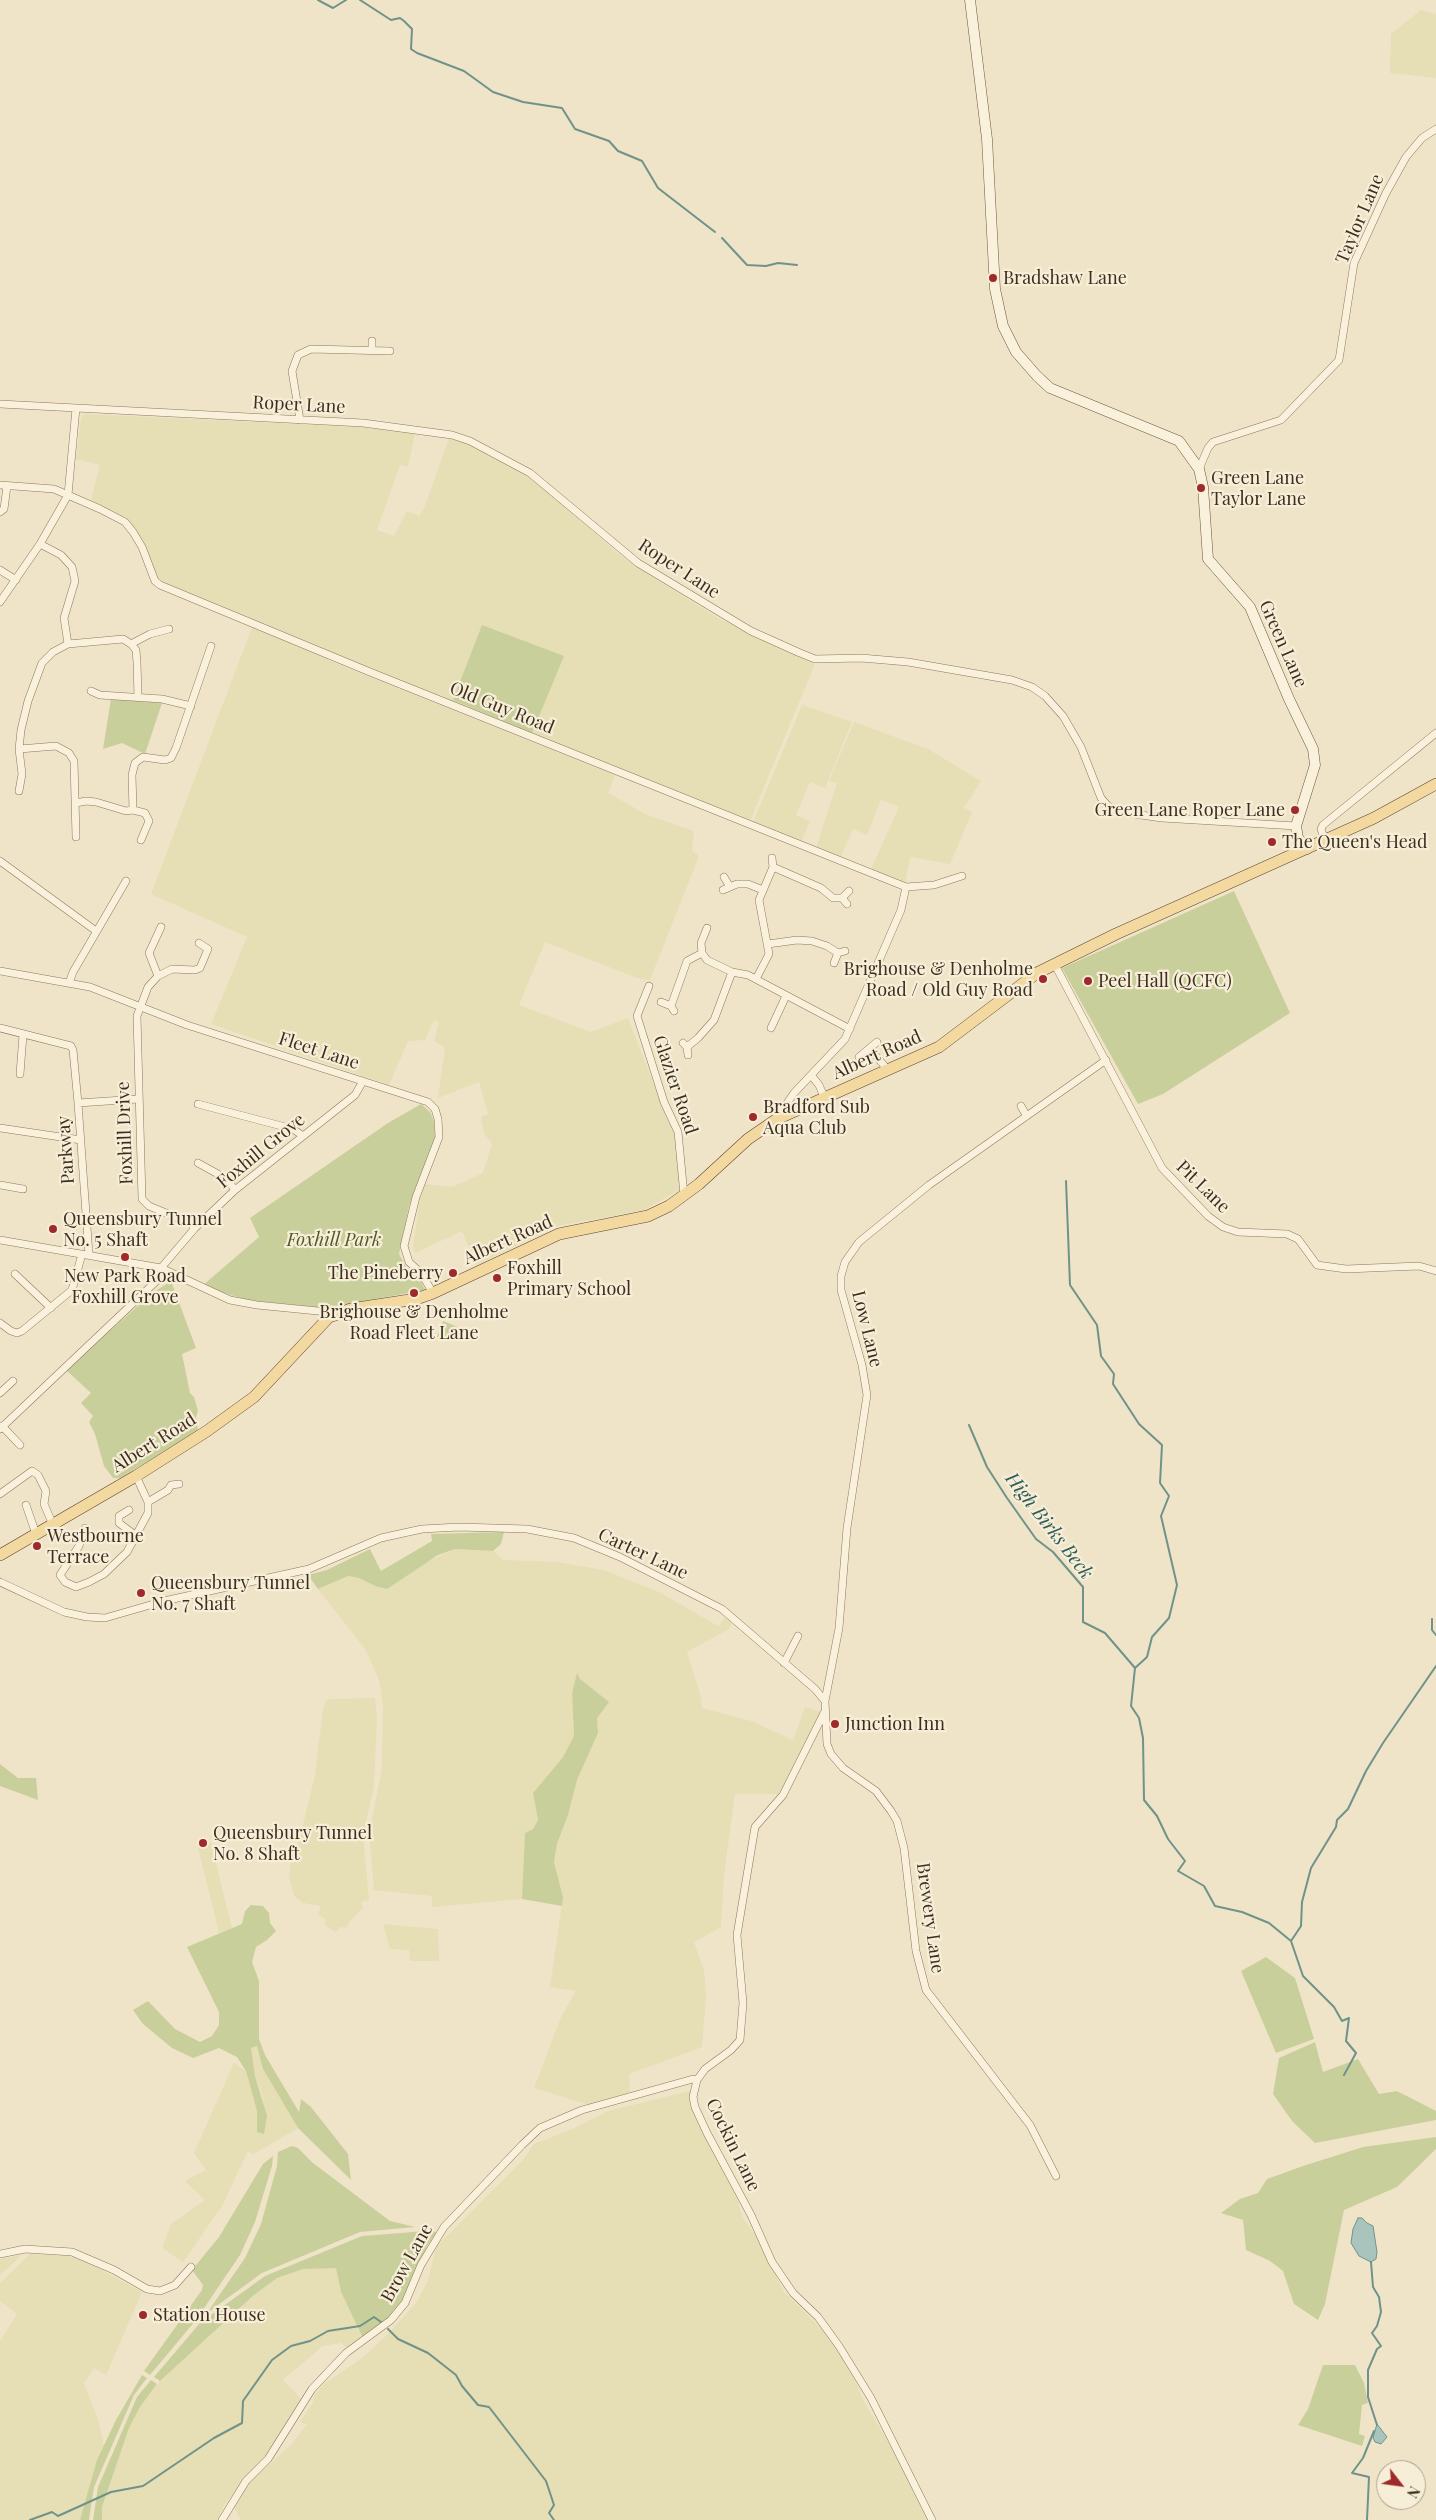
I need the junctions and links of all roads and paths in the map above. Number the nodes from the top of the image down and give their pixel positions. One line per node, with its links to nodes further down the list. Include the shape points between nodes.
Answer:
1 (970, 0): 9 (street, Green Lane, via 987,139 997,310 1008,339 1050,388 1172,438 1184,446)
2 (1436, 130): 9 (street, Taylor Lane, via 1422,138 1406,157 1354,263 1339,360 1281,420 1213,442)
3 (372, 341): 4 (street)
4 (372, 350): 5 (street); 8 (street, via 311,349 298,355 292,371)
5 (390, 351)
6 (0, 404): 7 (street, Roper Lane)
7 (76, 408): 8 (street, Roper Lane); 11 (street)
8 (300, 420): 30 (street, Roper Lane, via 363,423 452,435 470,441 530,473 638,563 735,622 815,659 908,662 1012,680 1032,688 1045,696 1063,716 1101,798 1120,812 1162,818)
9 (1199, 469): 30 (street, Green Lane, via 1208,559 1250,607 1314,749 1315,765)
10 (4, 485): 11 (street, Old Guy Road, via 54,489); 12 (street, via 4,509)
11 (68, 494): 13 (street); 42 (street, Old Guy Road, via 125,522 142,546 155,581 168,589)
12 (0, 512)
13 (40, 544): 15 (street); 18 (street, via 61,555 72,567 75,581 64,618)
14 (0, 570): 15 (street)
15 (16, 580): 16 (street)
16 (0, 602)
17 (169, 629): 19 (street)
18 (68, 644): 19 (street, via 123,639); 25 (street, via 47,657 39,671 24,716)
19 (131, 644): 22 (street, via 136,656)
20 (211, 646): 23 (street)
21 (91, 691): 22 (street, via 100,695)
22 (138, 697): 23 (street)
23 (191, 706): 29 (street, via 170,758 143,757 135,763)
24 (1436, 733): 33 (street, via 1324,825 1321,829)
25 (19, 749): 27 (street, via 22,774); 28 (street, via 56,746 69,753 74,761)
26 (1436, 784): 33 (main road, Albert Road)
27 (18, 791)
28 (76, 803): 29 (street, via 86,801); 31 (street)
29 (133, 810): 32 (street, via 145,813 149,821)
30 (1296, 826): 34 (street, via 1298,838)
31 (76, 837)
32 (141, 840)
33 (1325, 841): 34 (main road, Albert Road)
34 (1306, 849): 55 (main road, Albert Road, via 1116,934)
35 (772, 858): 37 (street)
36 (0, 861): 49 (street)
37 (773, 867): 44 (street); 46 (street, via 821,888 833,898)
38 (962, 876): 42 (street, Old Guy Road, via 934,885)
39 (724, 877): 41 (street)
40 (126, 881): 49 (street)
41 (730, 887): 43 (street); 44 (street, via 748,884)
42 (906, 887): 67 (street, via 901,910)
43 (723, 890)
44 (763, 890): 52 (street, via 759,908)
45 (849, 890): 46 (street)
46 (842, 898): 47 (street)
47 (847, 904)
48 (161, 928): 58 (street, via 149,953)
49 (96, 932): 60 (street)
50 (711, 938): 53 (street, via 705,931)
51 (199, 943): 58 (street, via 211,949 200,968 172,969)
52 (768, 944): 54 (street, via 812,941 842,952); 59 (street, via 769,954)
53 (702, 953): 57 (street, via 713,964); 63 (street, via 687,962 673,1009)
54 (834, 963)
55 (1055, 965): 73 (street, Pit Lane); 74 (main road, Albert Road, via 1037,973 939,1047)
56 (0, 971): 60 (street, Fleet Lane)
57 (732, 972): 59 (street); 70 (street, via 714,1020)
58 (158, 976): 64 (street)
59 (756, 979): 62 (street)
60 (69, 983): 64 (street, Fleet Lane)
61 (649, 986): 92 (street, Glazier Road, via 636,1016 664,1102 678,1132)
62 (786, 996): 66 (street); 67 (street)
63 (661, 1002)
64 (140, 1005): 77 (street, Fleet Lane, via 187,1025); 78 (street, Foxhill Drive, via 137,1016)
65 (0, 1028): 68 (street)
66 (771, 1028)
67 (850, 1029): 76 (street, via 845,1039)
68 (23, 1035): 75 (street); 80 (street, Parkway, via 71,1046)
69 (877, 1042): 71 (street)
70 (686, 1048)
71 (870, 1049): 72 (street); 74 (street)
72 (859, 1057)
73 (1106, 1060): 83 (street, Low Lane); 97 (street, Pit Lane, via 1162,1168 1208,1216 1223,1227 1238,1232 1288,1234 1298,1239 1317,1265 1346,1269 1419,1266)
74 (888, 1070): 79 (main road, Albert Road)
75 (20, 1074)
76 (811, 1075): 79 (street); 84 (street)
77 (362, 1081): 86 (street, Foxhill Grove, via 355,1094); 99 (street, Fleet Lane, via 428,1102 438,1119 439,1137 416,1197 404,1246 409,1262 421,1273)
78 (138, 1099): 80 (street); 93 (street, Foxhill Drive, via 142,1200)
79 (825, 1099): 84 (main road, Albert Road)
80 (78, 1104): 87 (street, Parkway)
81 (198, 1104): 86 (street, via 293,1129)
82 (1021, 1106): 83 (street)
83 (1026, 1115): 121 (street, Low Lane, via 887,1218 859,1242 845,1262 841,1290 867,1395 847,1528 839,1628)
84 (777, 1119): 92 (main road, Albert Road, via 748,1139)
85 (0, 1128): 87 (street)
86 (303, 1136): 91 (street, Foxhill Grove)
87 (81, 1140): 95 (street, Parkway)
88 (198, 1163): 91 (street, via 227,1179)
89 (0, 1185): 90 (street)
90 (23, 1188)
91 (235, 1190): 93 (street, Foxhill Grove)
92 (684, 1195): 99 (main road, Albert Road, via 648,1216 559,1234)
93 (195, 1228): 96 (street, Foxhill Grove)
94 (0, 1240): 95 (street)
95 (85, 1254): 96 (street); 100 (street, Parkway, via 75,1287)
96 (164, 1270): 101 (street, via 230,1300 257,1306 328,1312); 105 (street, Foxhill Grove)
97 (1436, 1271)
98 (27, 1272): 100 (street, via 18,1277)
99 (432, 1293): 101 (main road, Albert Road, via 416,1299 351,1309)
100 (51, 1308): 102 (street, Parkway, via 16,1333)
101 (329, 1317): 107 (main road, Albert Road, via 254,1398)
102 (0, 1323)
103 (13, 1381): 104 (street)
104 (1, 1390)
105 (1, 1427): 106 (street)
106 (20, 1445)
107 (136, 1476): 110 (street); 113 (main road, Albert Road)
108 (179, 1484): 110 (street, via 171,1485)
109 (0, 1494): 113 (street, via 32,1471 38,1475 46,1492 44,1504)
110 (148, 1502): 116 (street, via 148,1513)
111 (26, 1505): 115 (street)
112 (129, 1510): 116 (street, via 119,1516 119,1522)
113 (54, 1525): 115 (main road, Albert Road)
114 (84, 1528): 116 (street, via 80,1546 58,1575 76,1587 104,1574 127,1552)
115 (36, 1534): 117 (main road, Albert Road)
116 (135, 1535)
117 (0, 1555)
118 (0, 1582): 120 (street, Carter Lane, via 64,1612 87,1618 105,1618 309,1569 398,1534 422,1529 527,1529 574,1538 620,1557 722,1609)
119 (798, 1636): 120 (street)
120 (784, 1663): 121 (street, Carter Lane)
121 (825, 1701): 122 (street)
122 (825, 1713): 123 (street, Cockin Lane, via 783,1795 755,1827 738,1935 743,2003 740,2040 705,2069); 124 (street, Brewery Lane, via 827,1744 834,1759 876,1790 897,1821 904,1848 916,1951 926,1990 1030,2125)
123 (697, 2080): 127 (street, Brow Lane, via 582,2110 540,2128 444,2227 421,2265 405,2303 391,2320 346,2353 312,2389 268,2459 246,2482); 128 (street, Cockin Lane, via 693,2092 695,2107 772,2262 793,2293 818,2317 872,2398)
124 (1056, 2176)
125 (0, 2254): 126 (street, via 25,2250 72,2252 147,2289 160,2291 175,2285)
126 (190, 2267)
127 (222, 2520)
128 (932, 2520)

